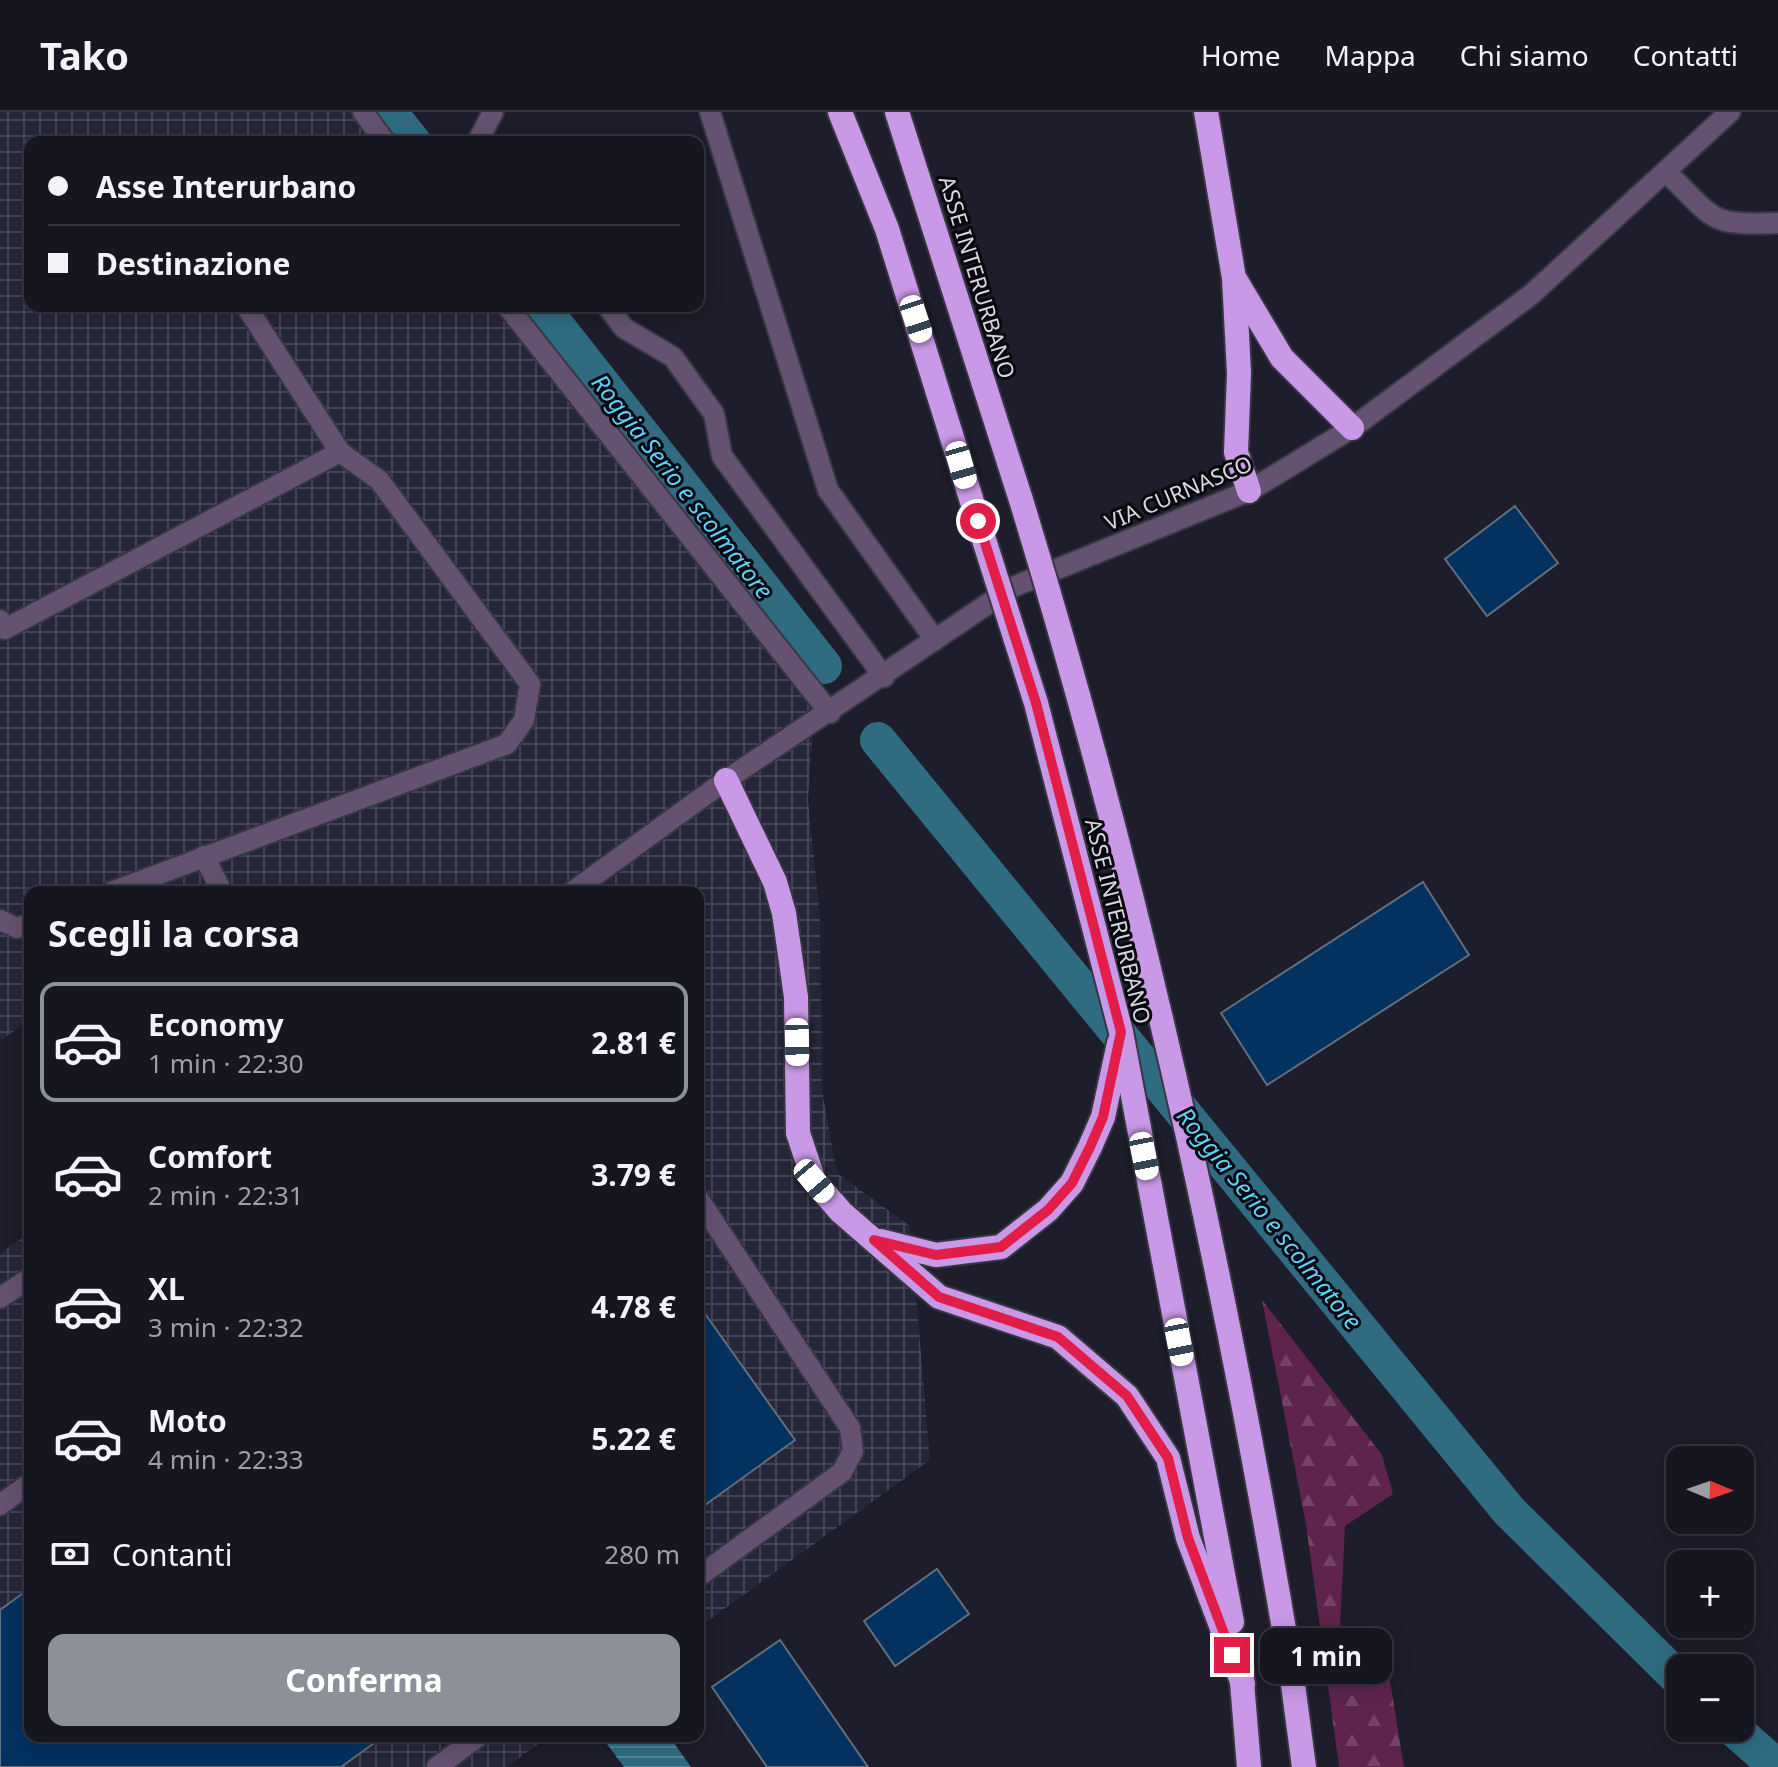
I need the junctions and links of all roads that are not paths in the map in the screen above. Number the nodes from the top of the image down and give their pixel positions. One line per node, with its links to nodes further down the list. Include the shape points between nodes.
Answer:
1 (363, 112): 8 (street)
2 (493, 112): 9 (street)
3 (710, 112): 20 (street, via 828,490)
4 (840, 112): 30 (highway, ASSE INTERURBANO, bridge, via 887,229 1036,703)
5 (1206, 112): 12 (highway)
6 (1730, 112): 10 (street, VIA CURNASCO)
7 (902, 119): 42 (highway, ASSE INTERURBANO, bridge, via 1083,700 1133,892 1222,1283)
8 (381, 136)
9 (481, 136)
10 (1666, 172): 11 (street, via 1706,215 1735,225); 16 (street, VIA CURNASCO, via 1532,294)
11 (1778, 223)
12 (1234, 278): 16 (highway, via 1282,358); 18 (highway, via 1236,452)
13 (250, 312): 17 (street)
14 (512, 312): 22 (street)
15 (612, 312): 21 (street, via 624,328 673,357 714,414 722,456)
16 (1352, 428): 18 (street, VIA CURNASCO)
17 (340, 452): 19 (street); 24 (street, via 379,480 530,684 524,720 507,744)
18 (1249, 491): 20 (street, VIA CURNASCO, via 1013,587)
19 (2, 627)
20 (935, 640): 21 (street, VIA CURNASCO)
21 (884, 677): 22 (street, VIA CURNASCO)
22 (830, 713): 23 (street, VIA CURNASCO)
23 (726, 780): 27 (street, VIA CURNASCO); 32 (highway, via 770,870 784,913 796,997 796,1111 804,1158 814,1181)
24 (204, 856): 25 (street); 26 (street)
25 (126, 886)
26 (219, 886)
27 (580, 886)
28 (0, 920): 29 (street, via 17,928)
29 (24, 925)
30 (1121, 1032): 32 (highway, via 1103,1117 1072,1183 1048,1210 1001,1247 936,1255); 38 (highway, ASSE INTERURBANO)
31 (704, 1207): 37 (street, via 850,1428 853,1451 842,1472)
32 (874, 1240): 38 (highway, via 939,1297 1058,1337 1127,1396 1168,1458 1188,1538)
33 (24, 1282): 34 (street)
34 (0, 1298)
35 (24, 1487): 36 (street)
36 (0, 1505)
37 (704, 1573)
38 (1243, 1684): 41 (highway, ASSE INTERURBANO)
39 (471, 1742): 40 (street)
40 (437, 1767)
41 (1249, 1767)
42 (1304, 1767)

